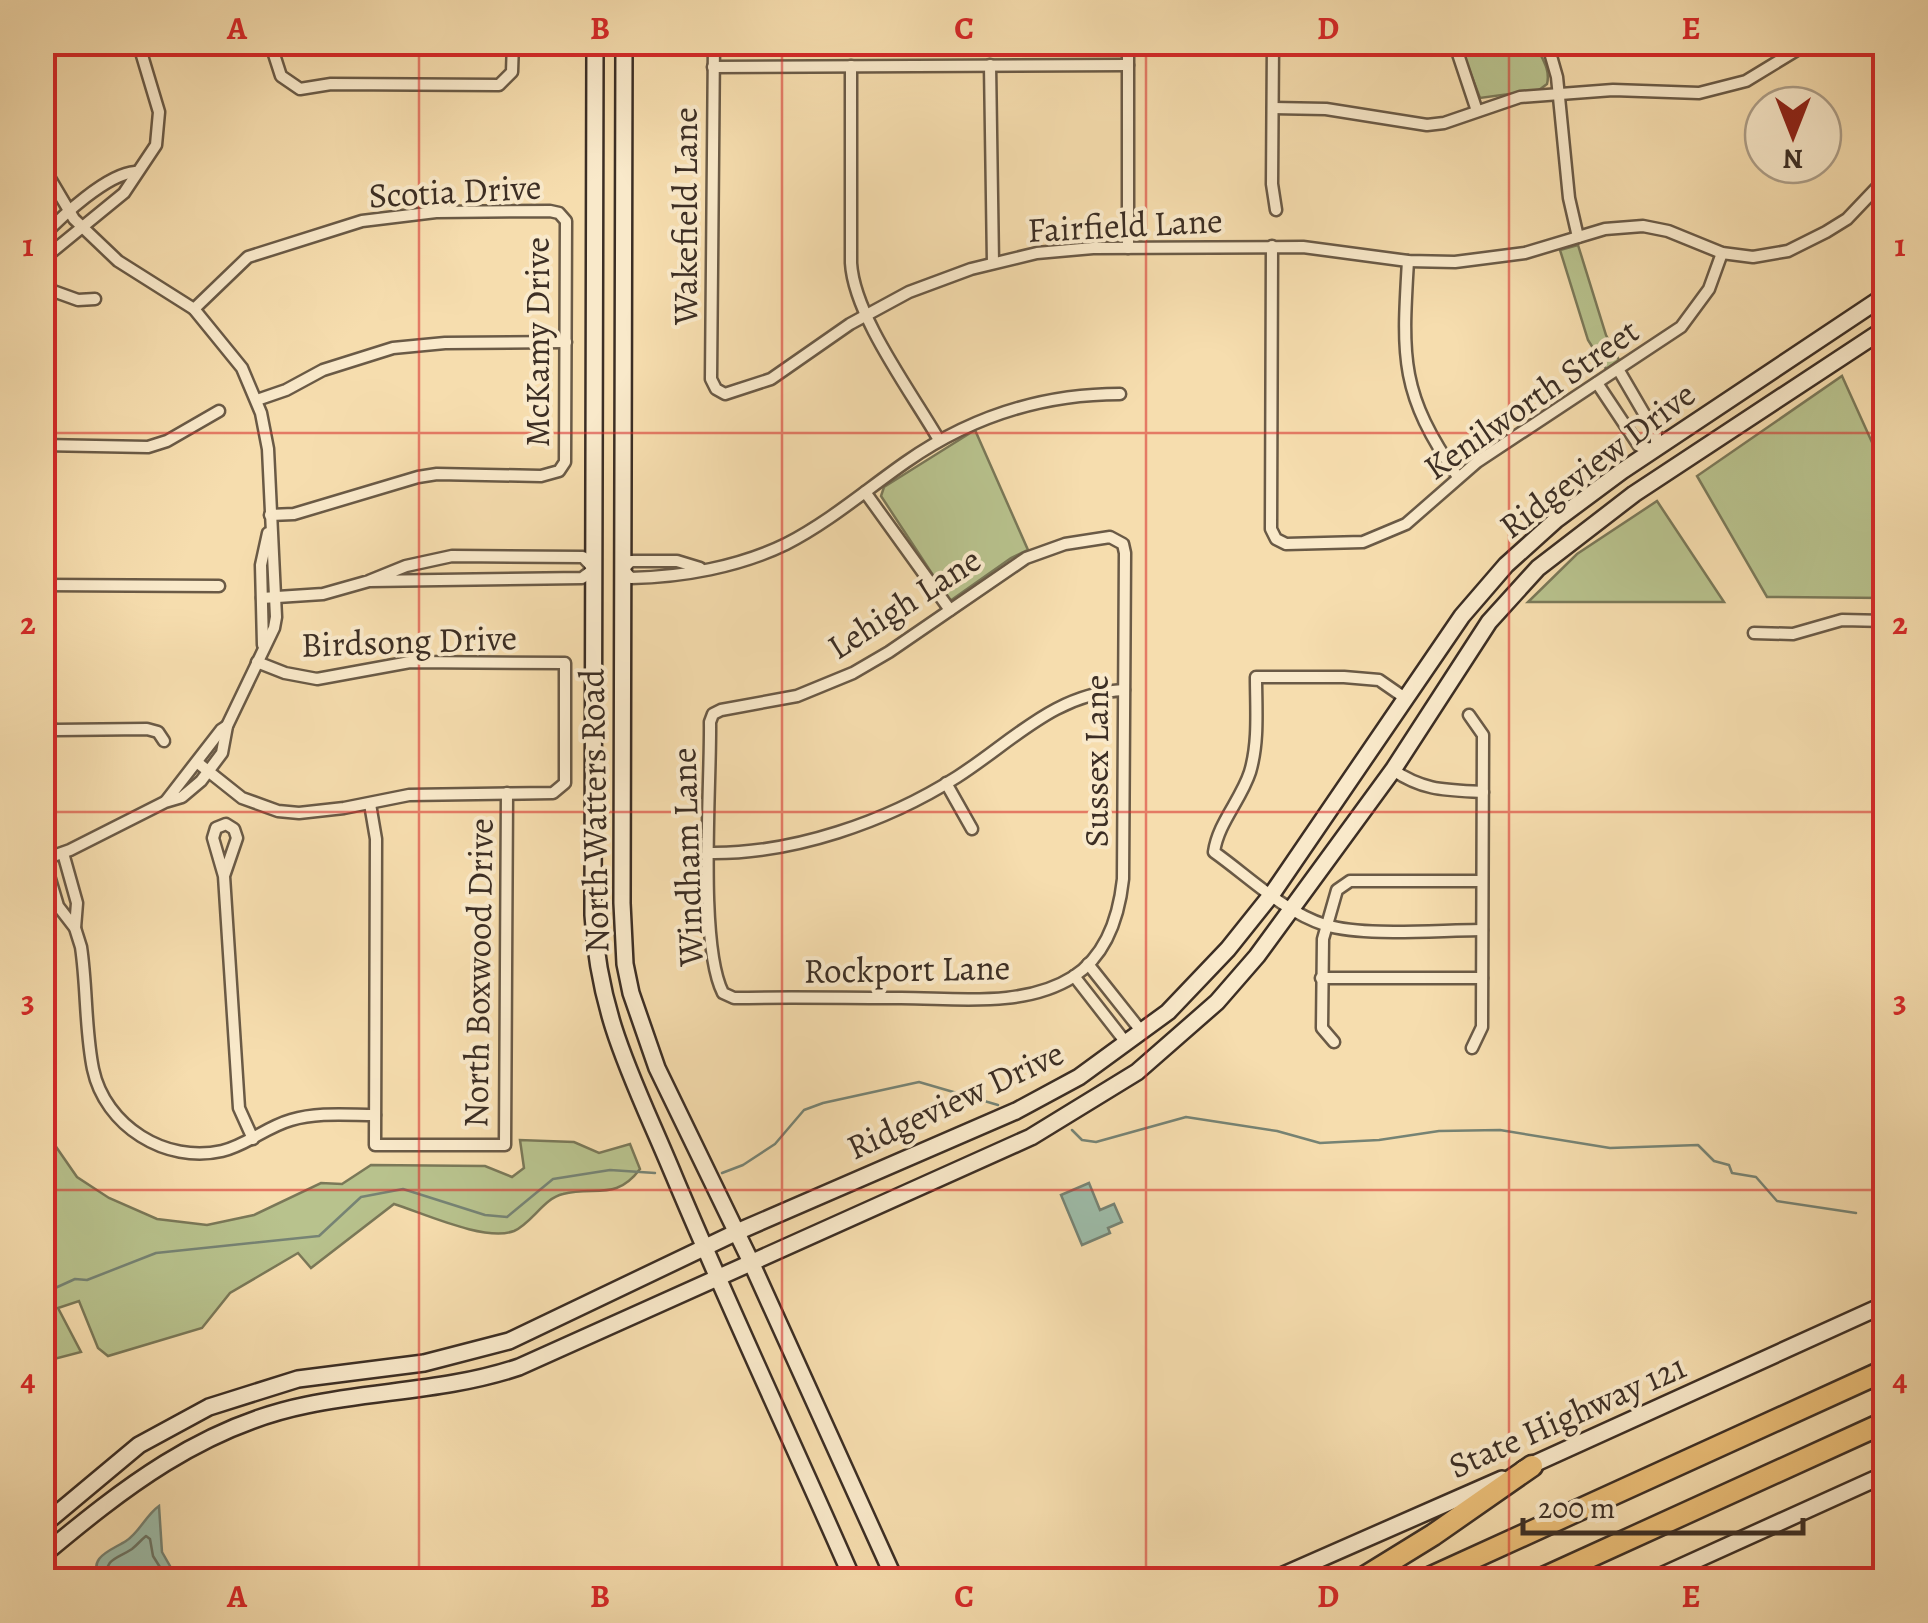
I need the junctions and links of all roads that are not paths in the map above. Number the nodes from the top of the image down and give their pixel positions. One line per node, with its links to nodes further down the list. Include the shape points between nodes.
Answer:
1 (138, 42): 20 (street, via 160,123 156,145)
2 (270, 42): 3 (street, via 281,76 293,87 492,86 507,80 514,66)
3 (513, 42)
4 (595, 42): 55 (main road, North Watters Road)
5 (624, 42): 56 (main road, North Watters Road)
6 (714, 42): 15 (street, Wakefield Lane)
7 (1128, 42): 12 (street)
8 (1273, 42): 17 (street)
9 (1454, 42): 18 (street)
10 (1547, 42): 16 (street)
11 (1810, 42): 16 (street, via 1746,81 1713,91)
12 (1128, 64): 13 (street); 29 (street)
13 (990, 65): 14 (street); 33 (street)
14 (851, 66): 15 (street); 38 (street, via 851,263)
15 (714, 67): 43 (street, Wakefield Lane)
16 (1559, 95): 18 (street, via 1506,100); 27 (street)
17 (1273, 108): 18 (street, via 1427,125); 22 (street)
18 (1476, 111)
19 (42, 165): 23 (street)
20 (134, 172): 23 (street, via 116,177); 25 (street, via 124,193)
21 (1886, 178): 30 (street, via 1847,218 1803,245 1770,255)
22 (1276, 210)
23 (70, 212): 25 (street); 26 (street)
24 (564, 216): 37 (street, Scotia Drive, via 436,212 362,221 248,257); 40 (street, McKamy Drive)
25 (81, 226): 31 (street); 37 (street, via 118,262)
26 (42, 237)
27 (1578, 237): 30 (street, Fairfield Lane, via 1643,226); 32 (street, Fairfield Lane, via 1489,259)
28 (1272, 246): 29 (street, Fairfield Lane); 32 (street, Fairfield Lane); 51 (street, Kenilworth Street, via 1276,539 1352,544 1377,538 1413,519)
29 (1128, 248): 33 (street, Fairfield Lane, via 1058,250)
30 (1722, 253): 41 (street, Kenilworth Street, via 1693,315)
31 (42, 260)
32 (1408, 261): 51 (street, via 1408,380 1426,430)
33 (992, 263): 38 (street, Fairfield Lane)
34 (42, 288): 36 (street)
35 (1886, 295): 49 (main road, Ridgeview Drive)
36 (95, 299)
37 (194, 309): 45 (street, via 235,357)
38 (866, 314): 43 (street, Fairfield Lane, via 771,379 725,394); 47 (street)
39 (1886, 328): 50 (main road, Ridgeview Drive)
40 (566, 342): 45 (street, via 393,348); 53 (street, McKamy Drive, via 565,462 559,470 541,476 437,474)
41 (1618, 369): 42 (street, Kenilworth Street); 49 (street, via 1656,434)
42 (1598, 383): 49 (street, via 1639,446); 51 (street, Kenilworth Street)
43 (716, 389)
44 (1120, 394): 47 (street, via 1022,406)
45 (257, 400): 53 (street, via 268,449)
46 (219, 411): 48 (street, via 148,446)
47 (939, 440): 52 (street)
48 (42, 445)
49 (1656, 450): 50 (main road); 68 (main road, Ridgeview Drive, via 1556,520 1506,565)
50 (1669, 470): 75 (main road, Ridgeview Drive, via 1588,526 1512,594)
51 (1458, 476)
52 (865, 492): 56 (street, via 776,548 676,577 631,578); 62 (street)
53 (270, 521): 60 (street); 61 (street)
54 (1121, 542): 62 (street, Lehigh Lane, via 1110,537 1043,551); 67 (street, Sussex Lane)
55 (594, 569): 56 (main road); 57 (street, via 582,578); 57 (street, via 583,556 452,556); 107 (main road, North Watters Road, via 593,916 600,981 622,1059)
56 (623, 569): 106 (main road, North Watters Road, via 625,964 657,1068)
57 (369, 581): 61 (street)
58 (42, 585): 59 (street)
59 (219, 586)
60 (262, 598): 61 (street); 65 (street)
61 (276, 598): 65 (street, via 274,628)
62 (950, 610): 69 (street, Lehigh Lane, via 826,686)
63 (1886, 621): 64 (street)
64 (1754, 633)
65 (262, 648): 66 (street)
66 (257, 662): 72 (street); 79 (street, Birdsong Drive, via 317,679 410,662 565,663 565,783 553,793)
67 (1124, 690): 77 (street, via 1058,706); 93 (street, Sussex Lane, via 1122,895 1112,930)
68 (1405, 698): 88 (main road, Ridgeview Drive); 88 (street, via 1378,680 1256,677 1250,774 1214,852)
69 (714, 714): 84 (street, Windham Lane)
70 (1470, 715): 78 (street, via 1483,735)
71 (42, 724): 73 (street, via 56,730 147,729)
72 (227, 726): 74 (street); 76 (street, via 226,744)
73 (164, 741)
74 (198, 763): 76 (street); 80 (street)
75 (1392, 770): 78 (street, via 1425,787); 89 (main road, Ridgeview Drive)
76 (208, 771): 80 (street, via 182,797); 81 (street, via 242,798 278,811)
77 (946, 783): 82 (street); 84 (street, via 830,833)
78 (1483, 792): 87 (street)
79 (507, 793): 81 (street, via 410,795); 103 (street, North Boxwood Drive, via 505,1145 375,1145)
80 (165, 802): 83 (street)
81 (370, 804): 103 (street, via 376,839)
82 (972, 829)
83 (63, 853): 85 (street); 91 (street, via 77,903)
84 (710, 853): 96 (street, Windham Lane, via 713,945)
85 (43, 859): 91 (street, via 58,906)
86 (224, 876): 105 (street, via 238,1108)
87 (1482, 881): 90 (street, via 1350,881 1337,890); 92 (street)
88 (1272, 894): 89 (street); 97 (main road, Ridgeview Drive, via 1216,962)
89 (1294, 909): 90 (street); 101 (main road, Ridgeview Drive, via 1217,1002)
90 (1328, 925): 92 (street); 94 (street)
91 (75, 928): 105 (street, via 93,1068 116,1114 141,1137 186,1153 221,1151)
92 (1482, 930): 95 (street)
93 (1082, 970): 96 (street, Rockport Lane, via 1015,997); 97 (street); 99 (street)
94 (1321, 978): 95 (street); 98 (street, via 1322,1028)
95 (1482, 978): 100 (street, via 1482,1027)
96 (727, 996)
97 (1142, 1032): 99 (main road, Ridgeview Drive); 101 (main road, via 1148,1046)
98 (1334, 1042)
99 (1127, 1044): 102 (main road, Ridgeview Drive)
100 (1472, 1048)
101 (1137, 1072): 104 (main road, Ridgeview Drive)
102 (1016, 1111): 104 (main road); 106 (main road, Ridgeview Drive)
103 (375, 1115): 105 (street, via 304,1116)
104 (1031, 1137): 108 (main road, Ridgeview Drive)
105 (253, 1139)
106 (737, 1232): 107 (main road, Ridgeview Drive); 108 (main road, North Watters Road)
107 (704, 1250): 109 (main road, North Watters Road); 111 (main road, Ridgeview Drive, via 533,1331)
108 (751, 1262): 109 (main road, Ridgeview Drive); 117 (main road, North Watters Road)
109 (716, 1280): 113 (main road, Ridgeview Drive); 120 (main road, North Watters Road)
110 (1886, 1304): 118 (main road, State Highway 121)
111 (465, 1354): 113 (main road); 114 (main road, Ridgeview Drive, via 298,1378)
112 (1886, 1370): 129 (highway)
113 (472, 1382): 116 (main road, Ridgeview Drive, via 321,1402)
114 (234, 1397): 116 (main road); 123 (main road, Ridgeview Drive, via 138,1445)
115 (1886, 1422): 130 (highway)
116 (243, 1423): 124 (main road, Ridgeview Drive, via 122,1489)
117 (840, 1463): 120 (main road); 121 (main road, North Watters Road)
118 (1532, 1466): 127 (main road, State Highway 121); 128 (highway)
119 (1886, 1474): 131 (main road)
120 (807, 1475): 122 (main road, North Watters Road)
121 (850, 1486): 122 (main road); 126 (main road, North Watters Road)
122 (817, 1498): 125 (main road, North Watters Road)
123 (42, 1526)
124 (42, 1556)
125 (853, 1580)
126 (895, 1580)
127 (1272, 1580)
128 (1360, 1580)
129 (1425, 1580)
130 (1539, 1580)
131 (1652, 1580)

